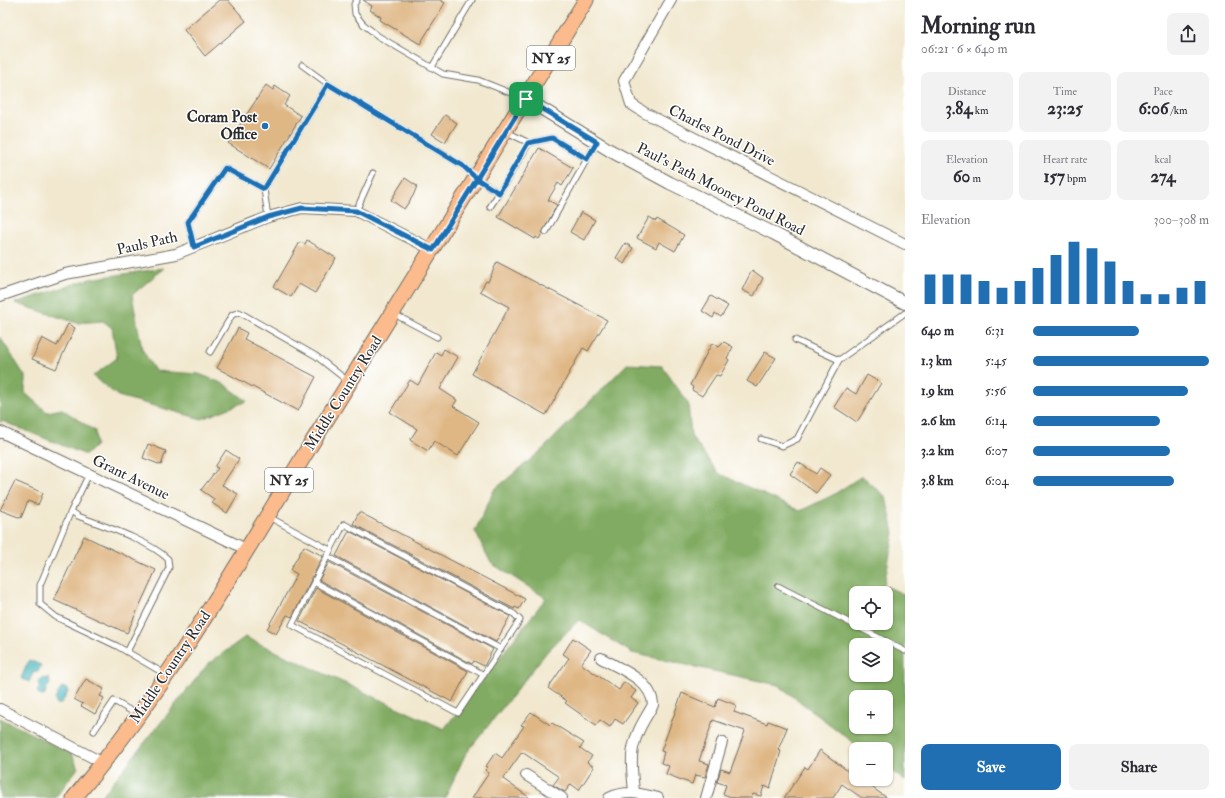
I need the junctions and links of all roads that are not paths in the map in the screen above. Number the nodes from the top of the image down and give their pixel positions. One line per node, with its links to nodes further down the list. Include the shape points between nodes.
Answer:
1 (357, 0): 6 (lane, via 354,4 355,14 363,24 378,36)
2 (472, 0): 6 (lane)
3 (586, 0): 8 (main road, Middle Country Road / NY 25)
4 (671, 0): 21 (street, Charles Pond Drive, via 624,81 631,104)
5 (302, 65): 7 (lane)
6 (432, 67): 8 (lane, via 444,74 493,85)
7 (328, 84): 14 (lane, via 463,166); 15 (lane)
8 (526, 99): 9 (main road, Middle Country Road / NY 25); 10 (street, Paul's Path Mooney Pond Road)
9 (506, 131): 11 (lane); 14 (main road, Middle Country Road / NY 25)
10 (597, 142): 12 (lane); 25 (street, Paul's Path Mooney Pond Road, via 670,183 773,233)
11 (528, 143): 12 (lane, via 552,138); 16 (lane)
12 (587, 159): 20 (lane)
13 (373, 173): 18 (lane)
14 (477, 179): 16 (lane); 23 (main road, Middle Country Road / NY 25)
15 (264, 189): 19 (lane); 22 (lane, via 225,168 188,222)
16 (499, 193): 17 (lane)
17 (490, 207)
18 (356, 211): 19 (street, Pauls Path, via 302,208); 23 (street, Pauls Path)
19 (268, 217): 22 (street, Pauls Path)
20 (546, 232)
21 (905, 244)
22 (194, 247): 24 (street, Pauls Path, via 176,254 65,274)
23 (433, 250): 26 (main road, Middle Country Road / NY 25)
24 (0, 296)
25 (905, 303)
26 (393, 313): 28 (lane); 32 (main road, Middle Country Road / NY 25)
27 (905, 313): 31 (lane)
28 (437, 337)
29 (795, 340): 31 (lane)
30 (210, 352): 32 (lane, via 232,315 239,312 316,356)
31 (839, 360): 34 (lane, via 797,439 782,446)
32 (350, 382): 37 (main road, Middle Country Road / NY 25)
33 (0, 432): 35 (street, Grant Avenue)
34 (761, 439)
35 (89, 474): 36 (lane); 38 (street, Grant Avenue)
36 (71, 511): 45 (lane, via 40,585 40,604 56,617); 45 (lane, via 144,544 168,559 169,568)
37 (268, 517): 38 (main road, Middle Country Road / NY 25); 39 (lane)
38 (248, 550): 47 (main road, Middle Country Road / NY 25)
39 (330, 550): 40 (lane); 43 (lane, via 344,524 514,614 520,620)
40 (327, 556): 41 (lane); 43 (lane)
41 (314, 582): 48 (lane); 48 (lane, via 292,625 458,713)
42 (778, 586): 44 (lane)
43 (501, 649): 48 (lane)
44 (905, 651)
45 (127, 652): 47 (lane)
46 (601, 658): 55 (street, via 645,685 652,700 653,706 633,747 631,759)
47 (166, 675): 50 (main road, Middle Country Road / NY 25)
48 (484, 675)
49 (0, 709): 53 (street)
50 (138, 716): 51 (lane, via 114,701); 53 (main road, Middle Country Road / NY 25)
51 (94, 731)
52 (722, 742): 60 (street)
53 (103, 763): 56 (main road, Middle Country Road / NY 25)
54 (526, 775): 57 (street)
55 (634, 792): 58 (street, via 619,793); 59 (street)
56 (74, 798)
57 (562, 798)
58 (609, 798)
59 (658, 798)
60 (706, 798)

